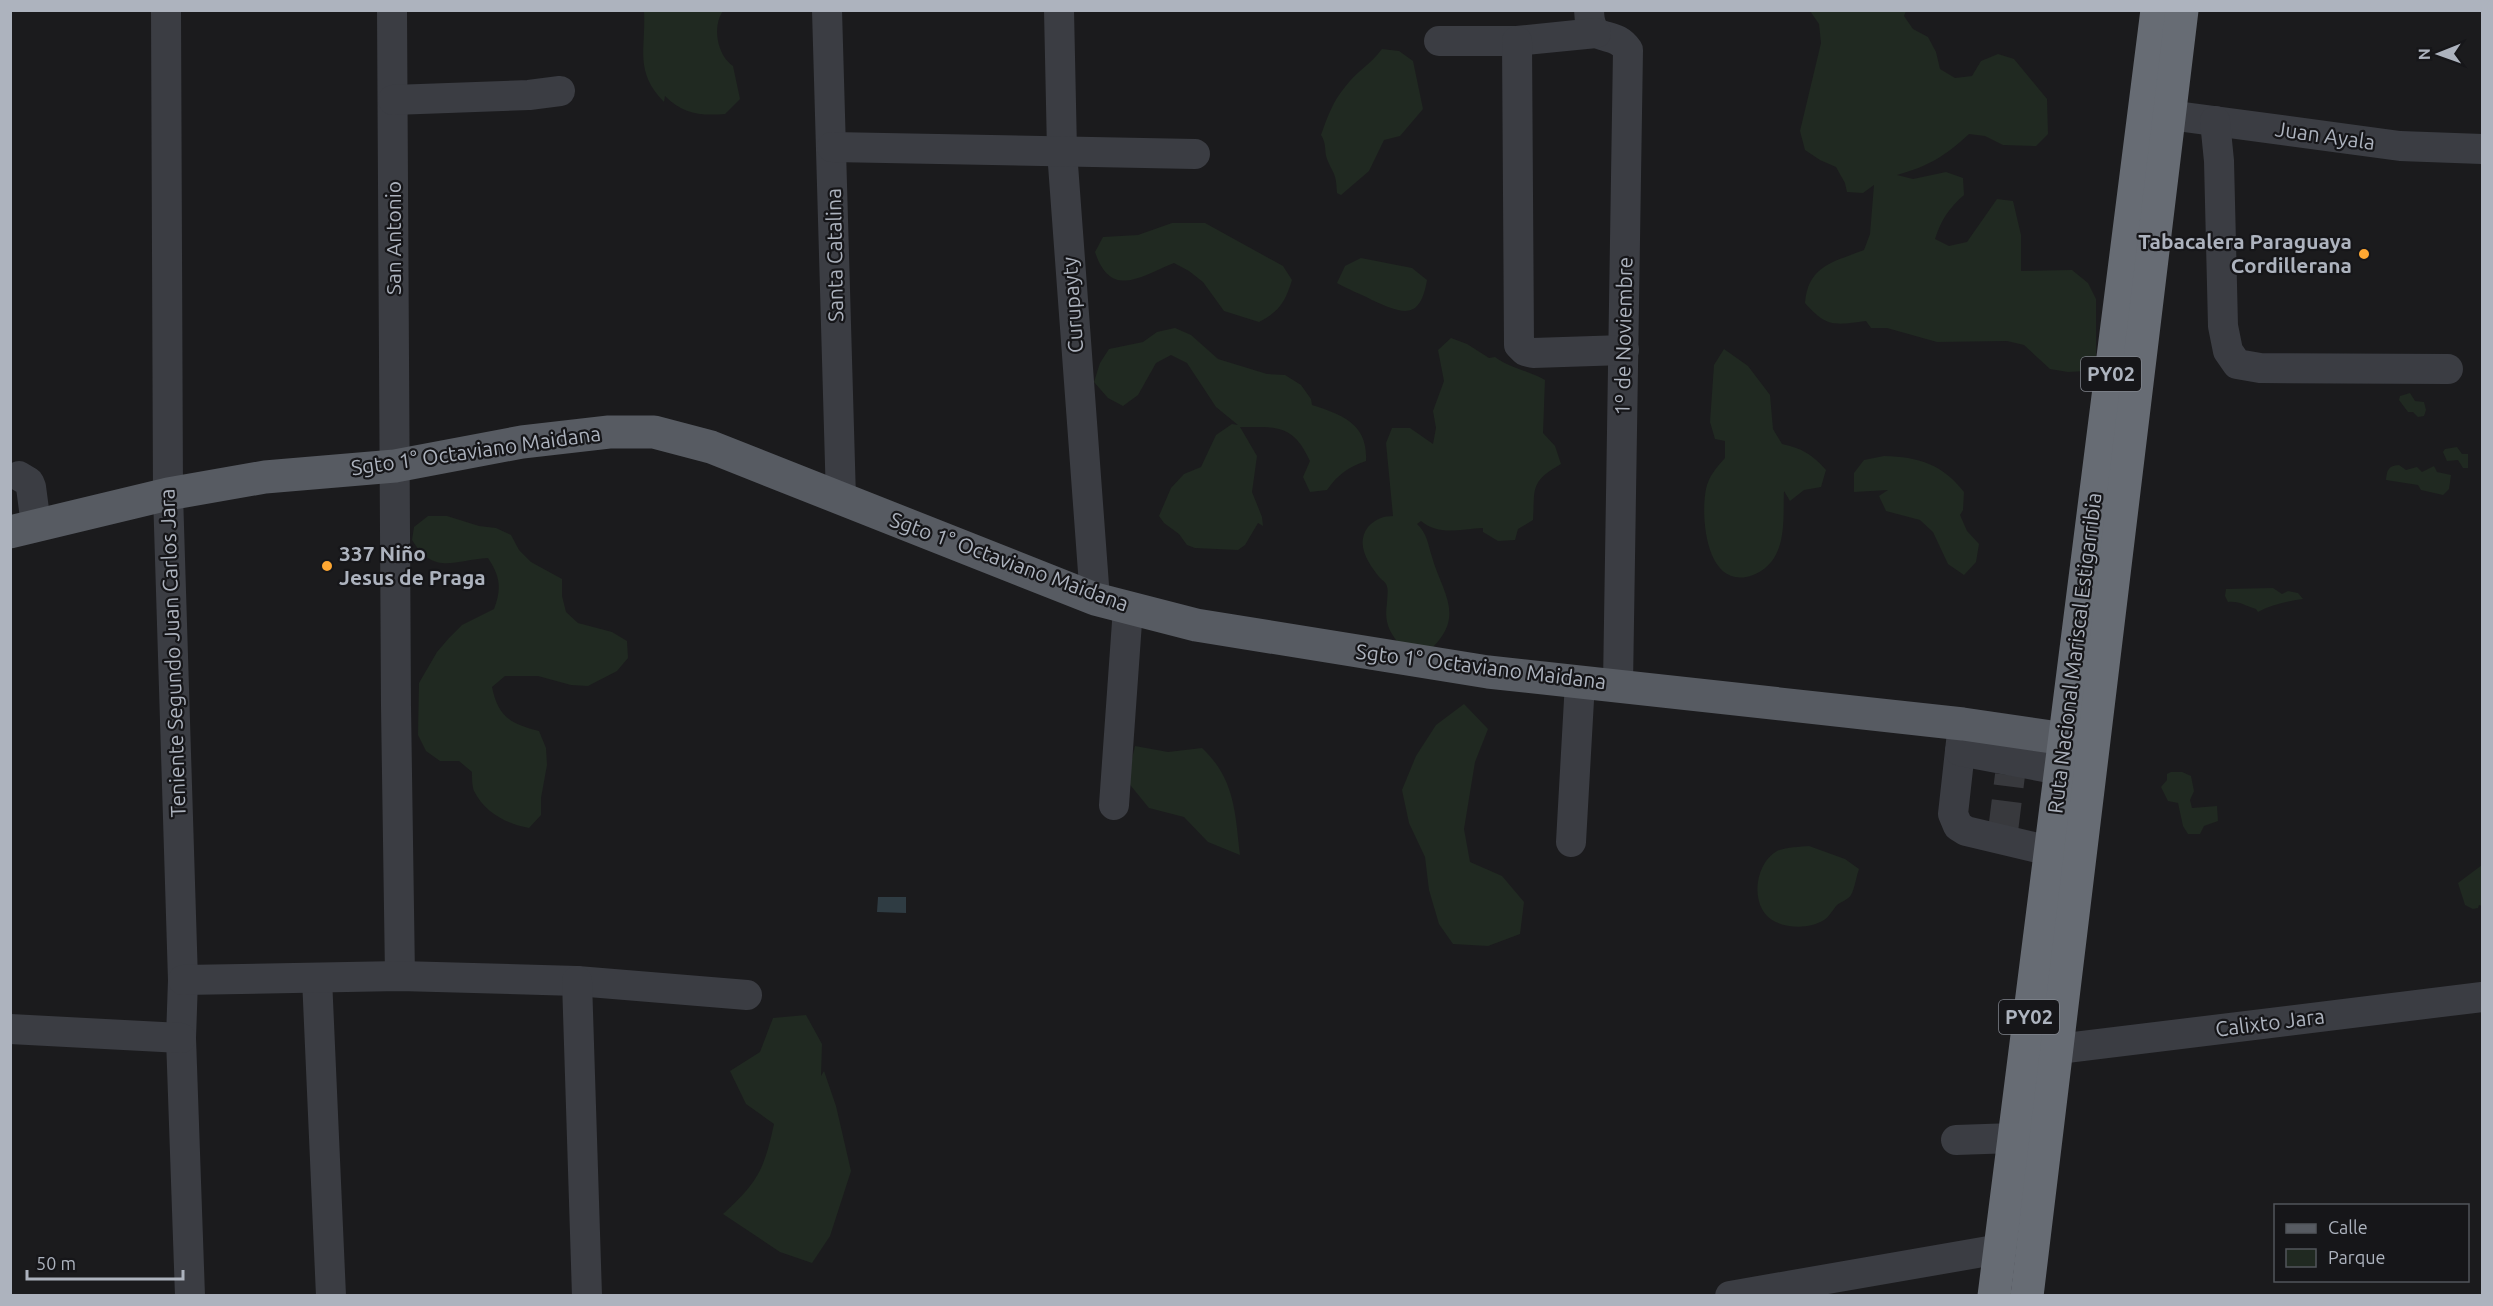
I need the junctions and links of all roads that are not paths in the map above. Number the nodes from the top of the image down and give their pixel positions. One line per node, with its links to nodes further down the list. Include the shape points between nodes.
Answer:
1 (166, 10): 22 (street, Teniente Segundo Juan Carlos Jara)
2 (392, 10): 11 (street, San Antonio)
3 (827, 10): 14 (street, Santa Catalina)
4 (1059, 10): 16 (street, Curupayty)
5 (2157, 10): 30 (highway, Ruta Nacional Mariscal Estigarribia / PY02)
6 (2182, 10): 12 (highway, Ruta Nacional Mariscal Estigarribia / PY02)
7 (1592, 22): 9 (street); 18 (street, 1º de Noviembre, via 1628,50)
8 (1439, 41): 9 (street)
9 (1517, 41): 18 (street, via 1519,345 1533,353)
10 (560, 91): 11 (street)
11 (393, 100): 20 (street, San Antonio)
12 (2169, 115): 13 (street, Juan Ayala); 30 (highway, Ruta Nacional Mariscal Estigarribia / PY02)
13 (2215, 121): 15 (street, Juan Ayala, via 2400,146); 19 (street, via 2223,326 2228,351 2237,364 2260,368)
14 (832, 147): 16 (street); 23 (street, Santa Catalina)
15 (2482, 149)
16 (1062, 151): 17 (street); 25 (street, Curupayty)
17 (1195, 154)
18 (1624, 350): 28 (street, 1º de Noviembre)
19 (2448, 369)
20 (394, 466): 22 (main road, Sgto 1° Octaviano Maidana, via 265,477); 23 (main road, Sgto 1° Octaviano Maidana, via 522,442 609,432 654,432 711,447); 35 (street, San Antonio)
21 (19, 476): 24 (street, via 31,487)
22 (168, 494): 24 (main road, Sgto 1° Octaviano Maidana); 37 (street, Teniente Segundo Juan Carlos Jara)
23 (841, 499): 25 (main road, Sgto 1° Octaviano Maidana)
24 (23, 528)
25 (1095, 599): 26 (main road, Sgto 1° Octaviano Maidana)
26 (1128, 608): 27 (main road, Sgto 1° Octaviano Maidana, via 1196,625 1342,649); 32 (street)
27 (1580, 682): 28 (main road, Sgto 1° Octaviano Maidana); 33 (street)
28 (1618, 685): 29 (main road, Sgto 1° Octaviano Maidana)
29 (1962, 737): 30 (main road, Sgto 1° Octaviano Maidana); 31 (street, via 2011,769); 34 (street, via 1955,821 1966,831 2002,836)
30 (2079, 740): 31 (highway, Ruta Nacional Mariscal Estigarribia / PY02); 43 (highway, Ruta Nacional Mariscal Estigarribia / PY02)
31 (2060, 770): 34 (highway, Ruta Nacional Mariscal Estigarribia / PY02)
32 (1114, 805)
33 (1571, 842)
34 (2050, 851): 44 (highway, Ruta Nacional Mariscal Estigarribia / PY02)
35 (400, 976): 36 (street); 38 (street)
36 (318, 978): 37 (street); 48 (street)
37 (183, 980): 42 (street, Teniente Segundo Juan Carlos Jara)
38 (577, 981): 39 (street); 49 (street)
39 (747, 995)
40 (2482, 997): 43 (street, Calixto Jara)
41 (10, 1029): 42 (street)
42 (181, 1038): 47 (street, Teniente Segundo Juan Carlos Jara)
43 (2058, 1049): 52 (highway, Ruta Nacional Mariscal Estigarribia / PY02)
44 (2014, 1138): 45 (street); 46 (highway, Ruta Nacional Mariscal Estigarribia / PY02)
45 (1956, 1140)
46 (2000, 1249): 50 (street); 51 (highway, Ruta Nacional Mariscal Estigarribia / PY02)
47 (190, 1296)
48 (331, 1296)
49 (588, 1296)
50 (1730, 1296)
51 (1994, 1296)
52 (2027, 1296)

